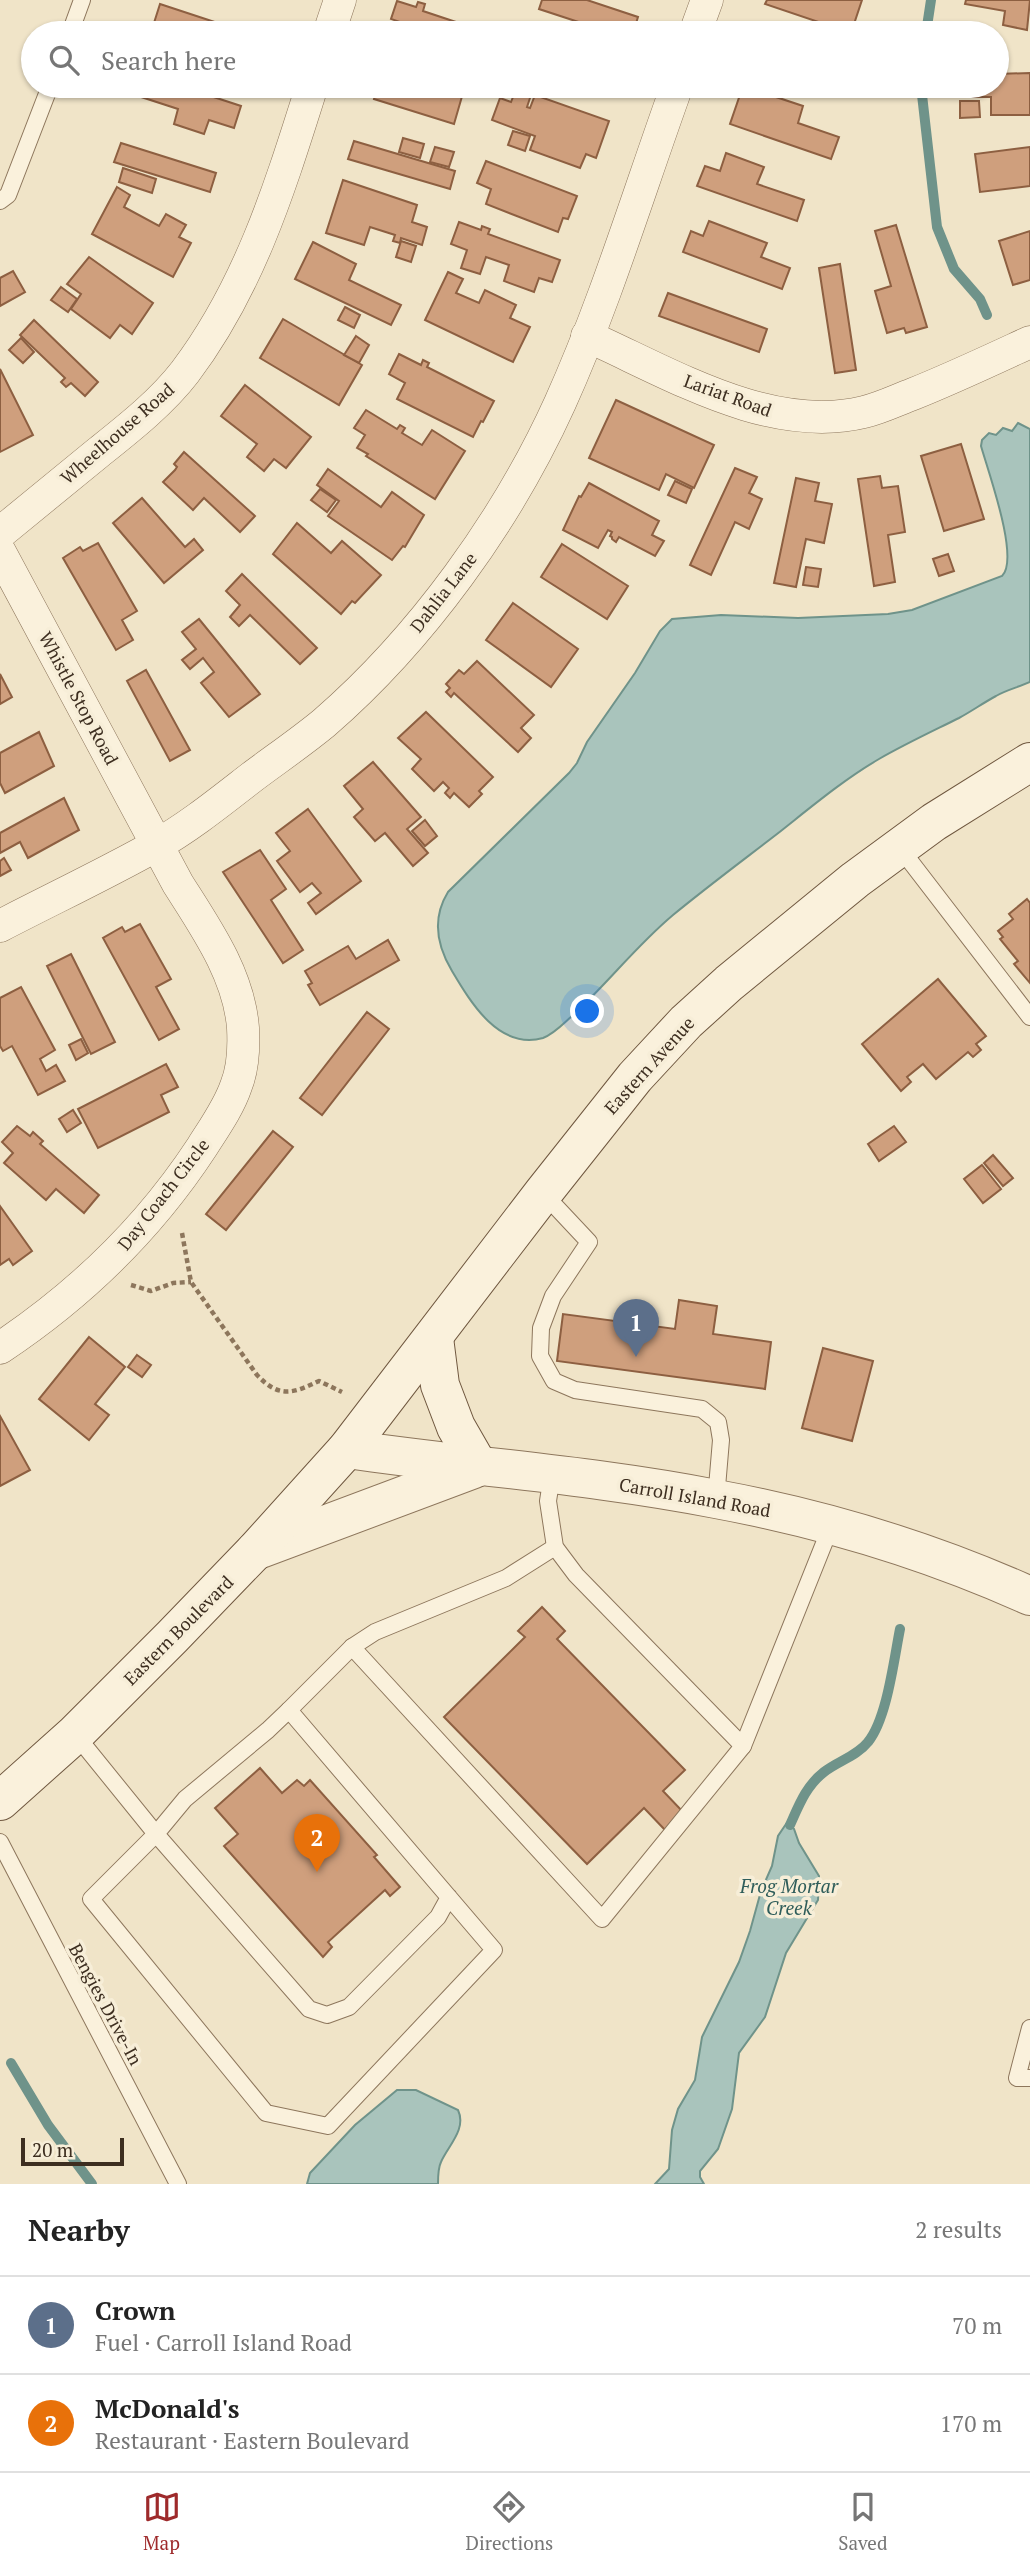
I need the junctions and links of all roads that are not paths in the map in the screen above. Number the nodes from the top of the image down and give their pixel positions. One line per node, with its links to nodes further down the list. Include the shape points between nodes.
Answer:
1 (82, 0): 4 (lane)
2 (340, 0): 5 (street)
3 (707, 0): 6 (street)
4 (74, 21)
5 (333, 21)
6 (699, 21)
7 (45, 98): 10 (lane, via 8,195)
8 (308, 98): 13 (street, Wheelhouse Road, via 246,274 184,374 130,427)
9 (673, 98): 11 (street, Dahlia Lane)
10 (0, 201)
11 (587, 336): 12 (street, Lariat Road, via 714,394 760,409 810,416 850,415 878,408); 16 (street, Dahlia Lane, via 559,405 515,488 451,583 384,666 323,723)
12 (1030, 342)
13 (0, 533)
14 (0, 552): 16 (street, Whistle Stop Road)
15 (1030, 762): 17 (main road, Eastern Avenue)
16 (158, 845): 18 (street, Dahlia Lane); 22 (street, Day Coach Circle, via 233,981 243,1029 243,1059 236,1087 186,1171 136,1234 76,1291)
17 (900, 848): 19 (lane); 20 (main road, Eastern Avenue, via 855,880 686,1022 635,1077)
18 (0, 926)
19 (1030, 1017)
20 (543, 1193): 21 (main road, Eastern Avenue); 26 (lane, via 589,1242 553,1296 541,1328 540,1356 554,1381 575,1390 702,1409 718,1422 721,1440)
21 (434, 1338): 23 (main road, Eastern Avenue); 24 (main road, via 440,1385 456,1427)
22 (0, 1348)
23 (347, 1449): 24 (main road, Carroll Island Road); 29 (main road, Eastern Boulevard)
24 (479, 1467): 25 (main road, Carroll Island Road); 29 (main road)
25 (552, 1475): 26 (main road, Carroll Island Road); 28 (lane, via 548,1501)
26 (716, 1499): 27 (main road, Carroll Island Road)
27 (831, 1525): 30 (main road, Carroll Island Road, via 926,1554); 34 (lane)
28 (555, 1547): 31 (lane, via 506,1578 375,1632); 34 (lane, via 576,1575)
29 (255, 1551): 33 (main road, Eastern Boulevard)
30 (1030, 1596)
31 (352, 1647): 32 (lane); 34 (lane, via 602,1919)
32 (289, 1710): 36 (lane, via 185,1799); 38 (lane)
33 (75, 1734): 35 (main road, Eastern Boulevard); 36 (lane)
34 (743, 1746)
35 (0, 1801)
36 (156, 1834): 38 (lane, via 309,2009 327,2015 349,2007 438,1917); 38 (lane, via 91,1899 266,2113 328,2126 494,1950)
37 (0, 1842): 41 (lane, Bengies Drive-In)
38 (450, 1897)
39 (1030, 2028): 40 (lane, via 1017,2078)
40 (1030, 2078)
41 (178, 2184)

